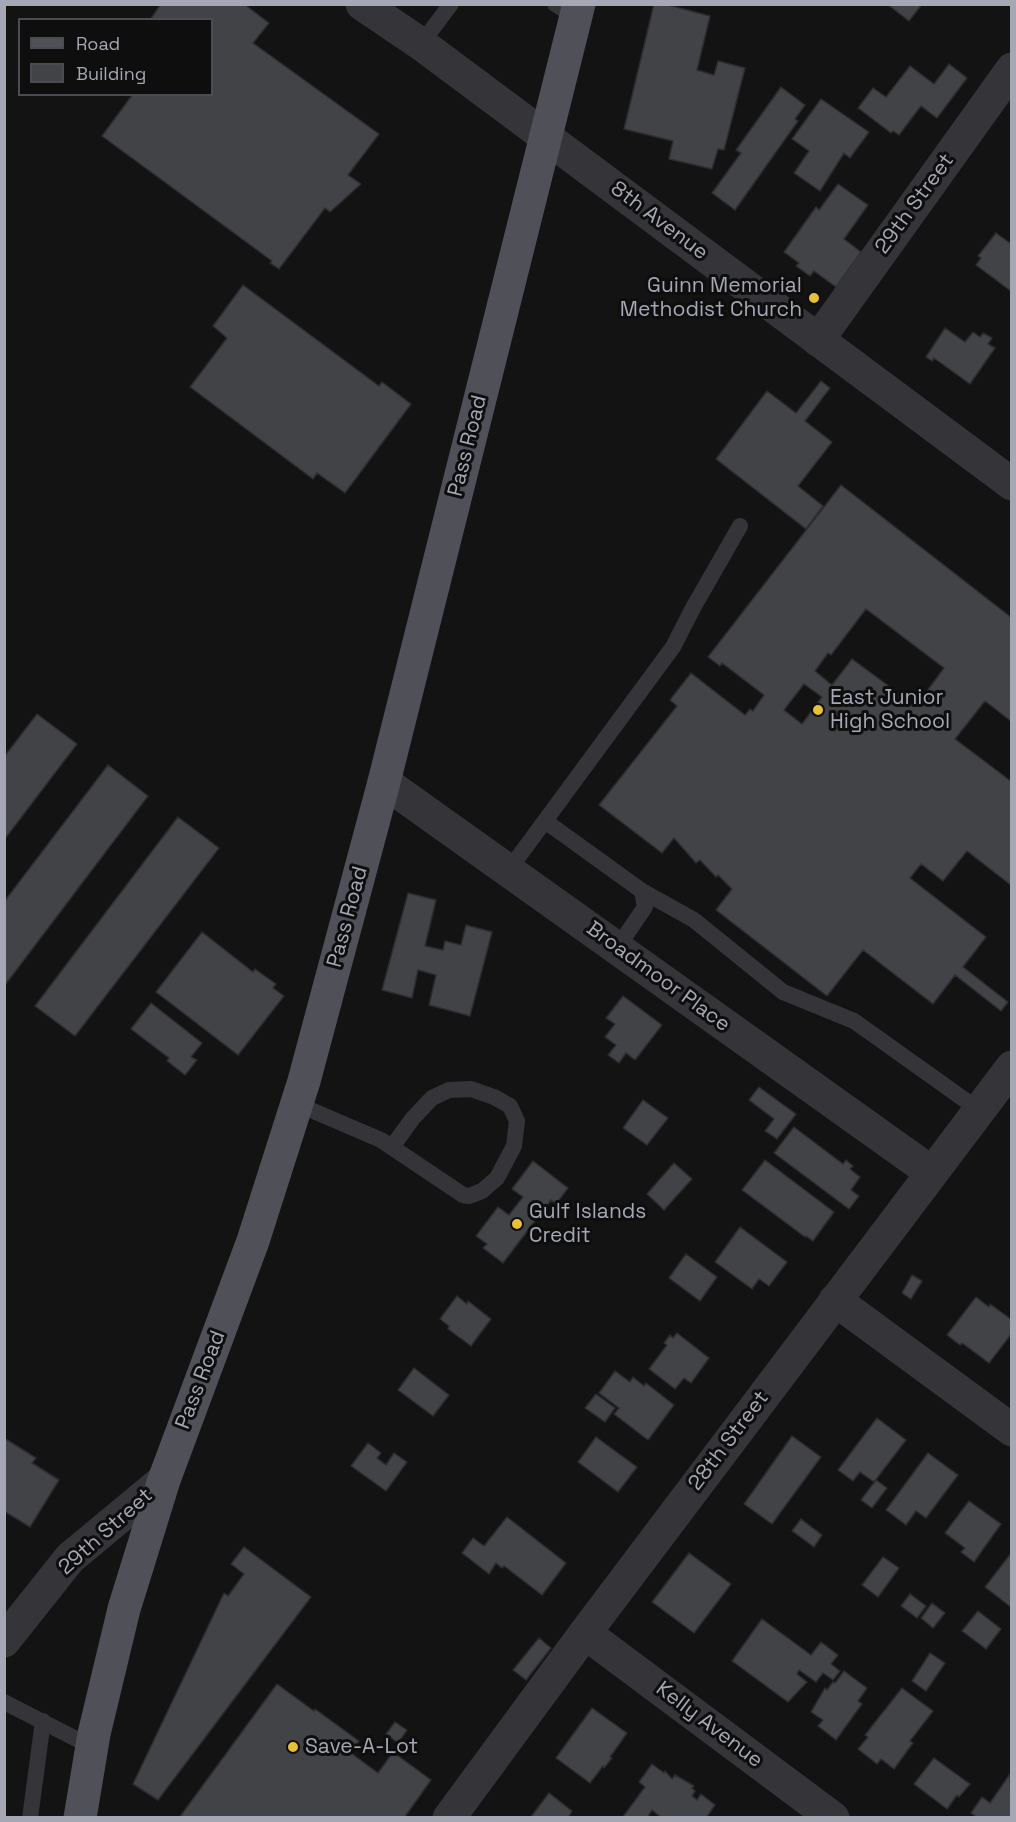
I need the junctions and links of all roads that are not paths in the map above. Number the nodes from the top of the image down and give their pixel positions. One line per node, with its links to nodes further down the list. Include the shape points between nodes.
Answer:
1 (363, 4): 4 (street, 8th Avenue)
2 (451, 4): 4 (lane)
3 (570, 9): 6 (main road, Pass Road)
4 (421, 44): 6 (street, 8th Avenue)
5 (1011, 69): 7 (street, 29th Street)
6 (546, 137): 7 (street, 8th Avenue); 10 (main road, Pass Road)
7 (818, 340): 8 (street, 8th Avenue)
8 (1011, 484)
9 (740, 526): 11 (lane, via 673,647)
10 (384, 782): 12 (street, Broadmoor Place); 16 (main road, Pass Road)
11 (545, 821): 12 (lane); 13 (lane)
12 (508, 871): 14 (street, Broadmoor Place)
13 (642, 891): 14 (lane, via 645,907); 17 (lane, via 694,920 783,992 854,1021)
14 (617, 948): 19 (street, Broadmoor Place)
15 (1011, 1067): 17 (street, 28th Street)
16 (297, 1104): 18 (lane, via 364,1131); 22 (main road, Pass Road, via 253,1241)
17 (979, 1110): 19 (street, 28th Street)
18 (392, 1147): 18 (lane, via 469,1196 497,1178 514,1146 517,1121 510,1107 494,1097 471,1089 449,1090 432,1098)
19 (931, 1172): 20 (street, 28th Street)
20 (835, 1300): 21 (street); 23 (street, 28th Street)
21 (1011, 1430)
22 (164, 1480): 24 (street, 29th Street, via 70,1558); 27 (main road, Pass Road, via 124,1609)
23 (585, 1633): 30 (street, 28th Street); 31 (street, Kelly Avenue)
24 (4, 1641)
25 (4, 1702): 26 (lane)
26 (43, 1721): 27 (lane); 28 (lane)
27 (92, 1747): 29 (main road, Pass Road)
28 (30, 1818)
29 (80, 1818)
30 (449, 1818)
31 (833, 1818)

